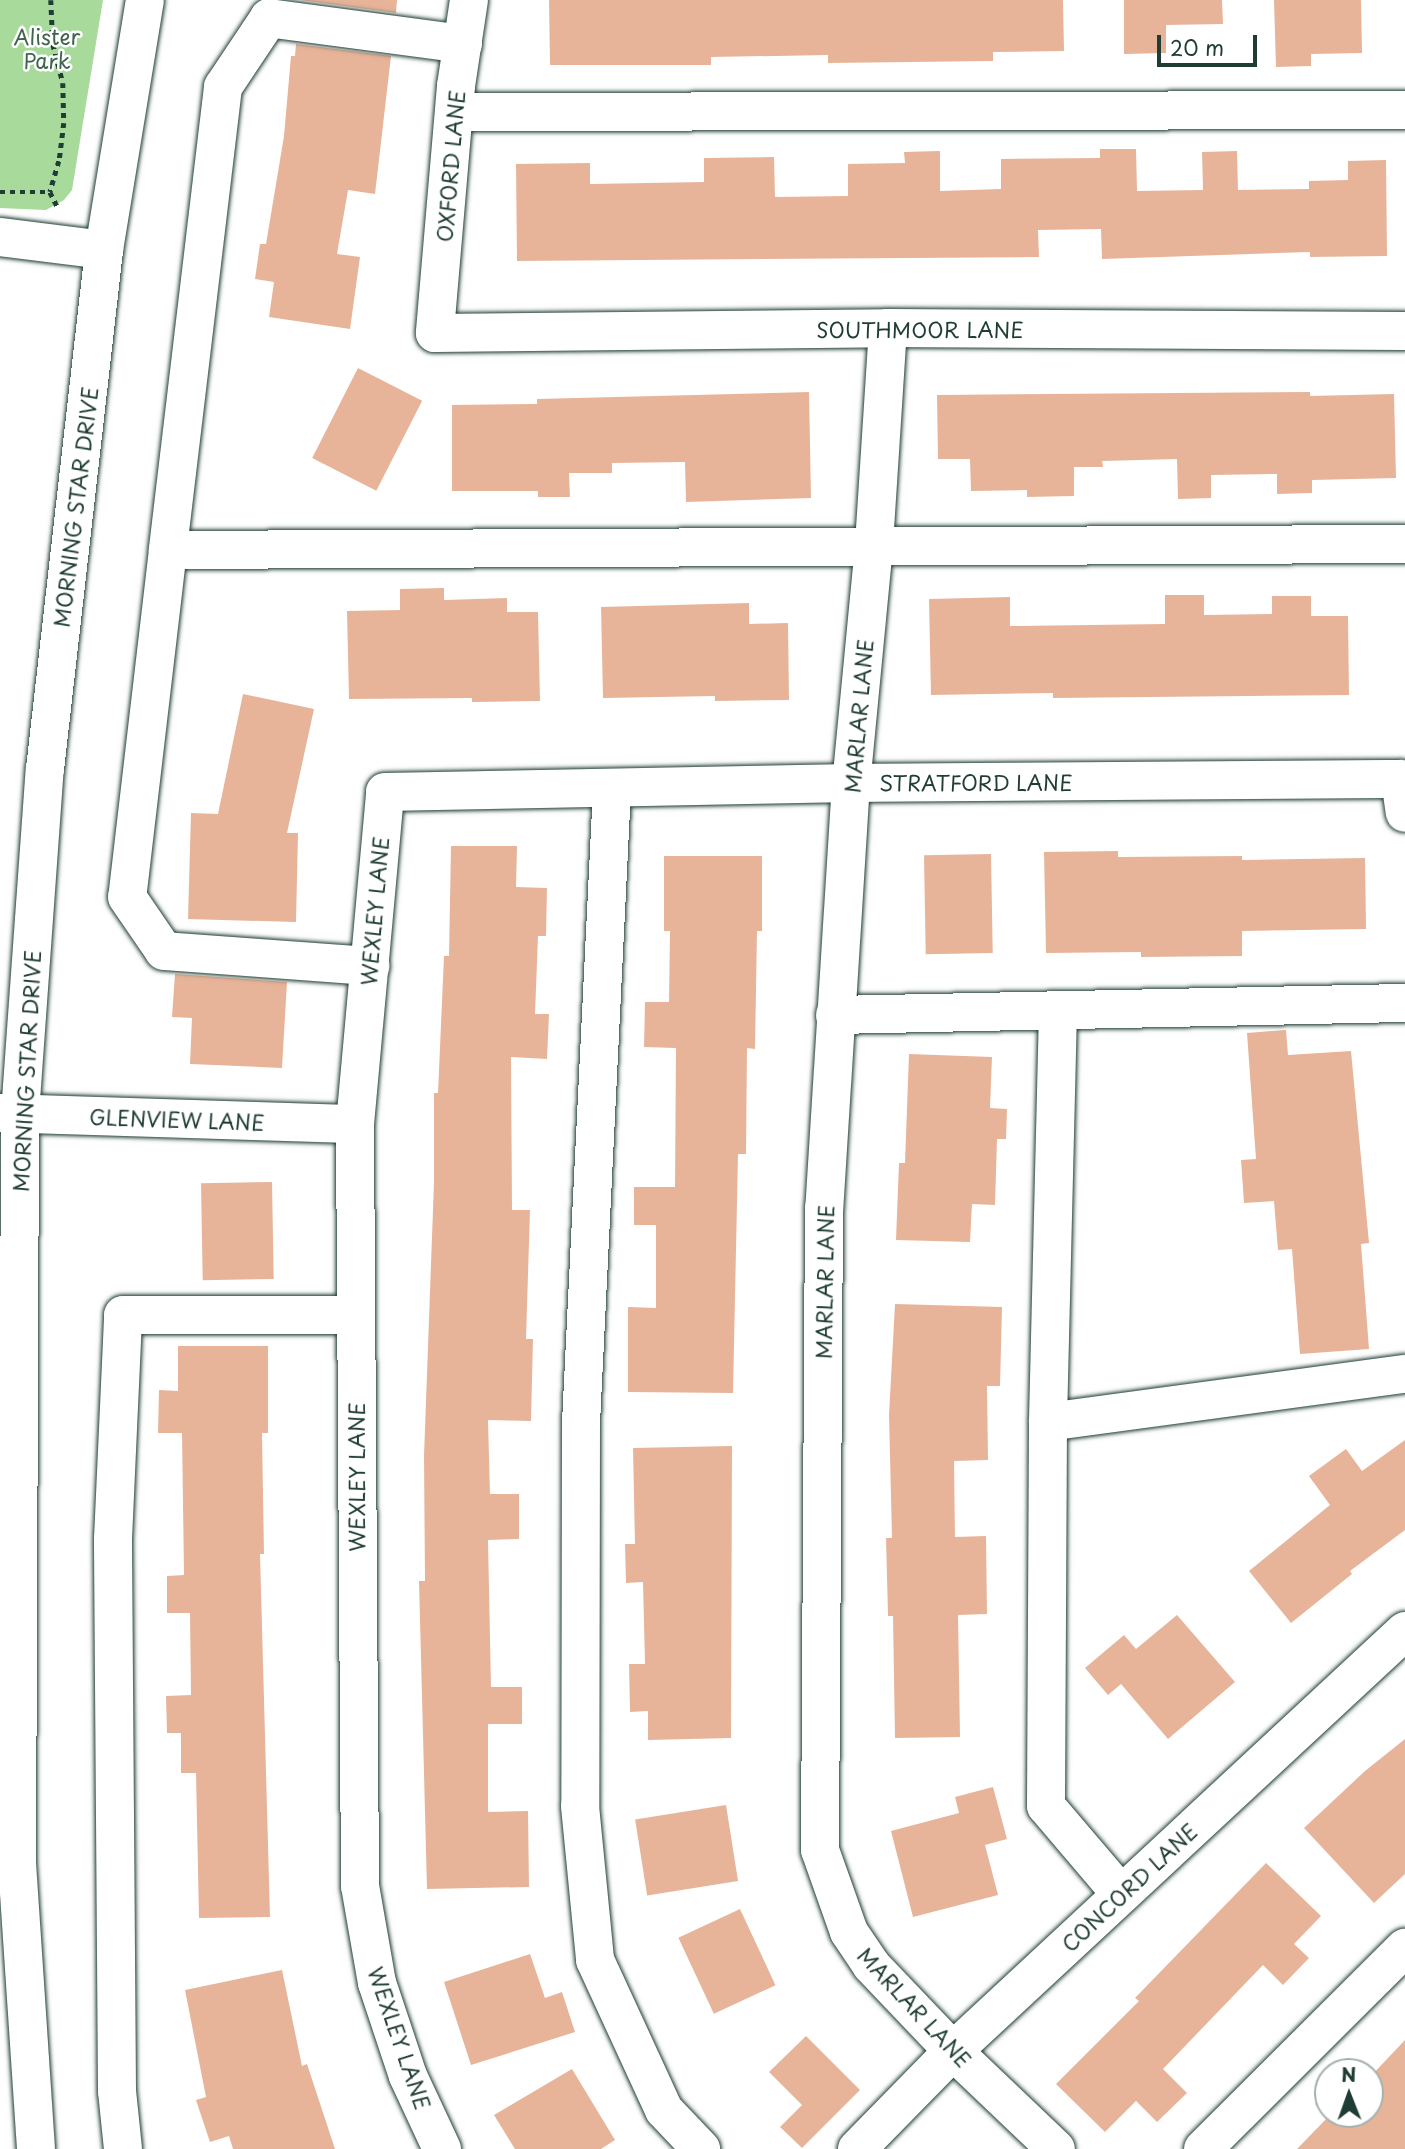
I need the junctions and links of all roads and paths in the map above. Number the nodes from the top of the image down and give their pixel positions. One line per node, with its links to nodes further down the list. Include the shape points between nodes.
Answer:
1 (51, 0): 8 (path, via 64,123)
2 (145, 0): 11 (street, MORNING STAR DRIVE)
3 (469, 0): 4 (street, OXFORD LANE)
4 (463, 44): 6 (street, OXFORD LANE); 17 (street, via 269,18 223,87)
5 (1405, 110): 6 (street)
6 (455, 112): 14 (street, OXFORD LANE)
7 (0, 192): 8 (path)
8 (50, 192): 9 (path)
9 (58, 209)
10 (0, 237): 11 (street)
11 (104, 250): 26 (street, MORNING STAR DRIVE)
12 (888, 328): 13 (street, SOUTHMOOR LANE); 14 (street, SOUTHMOOR LANE); 16 (street, MARLAR LANE)
13 (1405, 331)
14 (435, 334)
15 (1405, 544): 16 (street)
16 (874, 546): 17 (street); 18 (street, MARLAR LANE)
17 (168, 550): 22 (street, via 127,897 164,951)
18 (851, 783): 19 (street, STRATFORD LANE); 21 (street, STRATFORD LANE); 25 (street, MARLAR LANE)
19 (612, 789): 20 (street, STRATFORD LANE); 38 (street, via 581,1422 580,1806 595,1960 664,2110)
20 (385, 792): 22 (street, WEXLEY LANE)
21 (1402, 796)
22 (370, 966): 27 (street, WEXLEY LANE)
23 (1405, 1003): 24 (street)
24 (1058, 1011): 25 (street); 30 (street)
25 (835, 1015): 34 (street, MARLAR LANE, via 824,1207 820,1850 849,1932 863,1954)
26 (10, 1113): 27 (street, GLENVIEW LANE); 35 (street, MORNING STAR DRIVE)
27 (355, 1124): 28 (street, WEXLEY LANE)
28 (355, 1315): 36 (street, via 123,1315 113,1539 117,2091); 37 (street, WEXLEY LANE, via 360,1886 377,1983 408,2076)
29 (1405, 1374): 30 (street)
30 (1048, 1422): 32 (street, via 1046,1806)
31 (1405, 1631): 32 (street, CONCORD LANE)
32 (1121, 1894): 34 (street, CONCORD LANE)
33 (1405, 1948): 41 (street)
34 (953, 2051): 39 (street, CONCORD LANE); 40 (street, MARLAR LANE)
35 (23, 2130)
36 (123, 2149)
37 (442, 2149)
38 (701, 2149)
39 (857, 2149)
40 (1056, 2149)
41 (1203, 2149)

